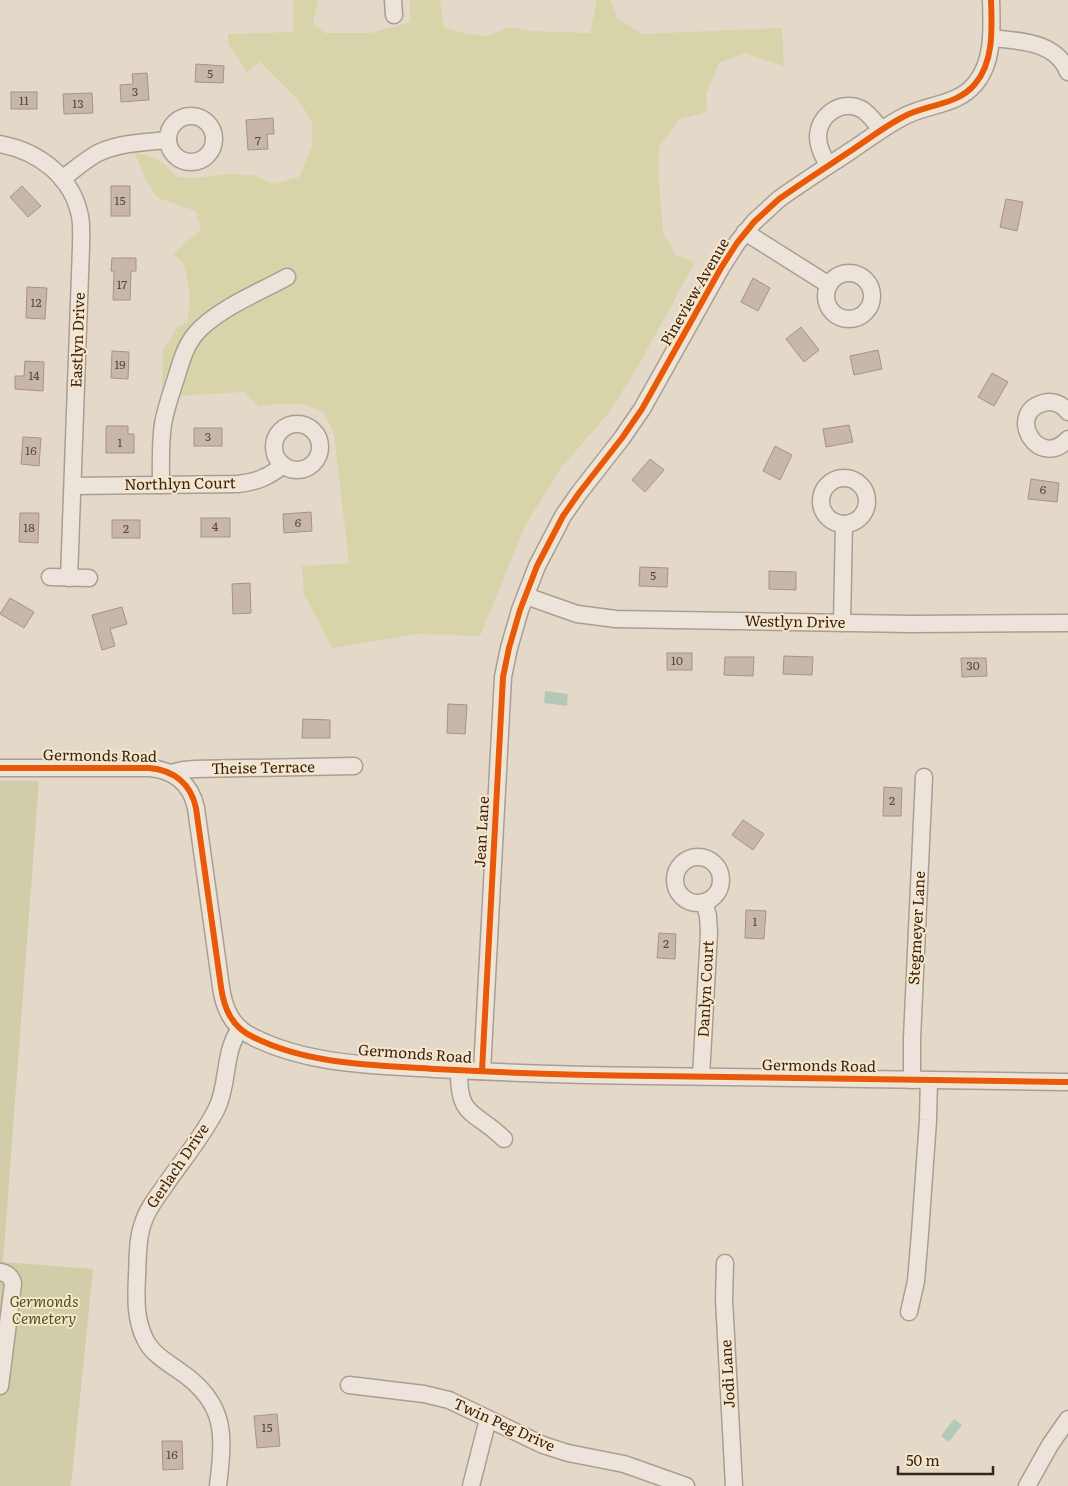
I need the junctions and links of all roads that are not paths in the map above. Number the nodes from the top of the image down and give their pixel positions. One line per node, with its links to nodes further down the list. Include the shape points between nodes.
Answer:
1 (991, 0): 2 (street, Pineview Avenue)
2 (991, 38): 3 (street, via 1047,48 1059,56); 4 (street, Pineview Avenue, via 983,72 970,89 952,100 908,114)
3 (1068, 72)
4 (881, 130): 7 (street, Pineview Avenue); 7 (street, via 868,114 856,107 830,112 822,121 818,135 820,149)
5 (168, 140): 8 (street, via 106,150)
6 (0, 144): 8 (street, Eastlyn Drive, via 32,154)
7 (828, 165): 9 (street, Pineview Avenue, via 779,199)
8 (62, 179): 16 (street, Eastlyn Drive, via 78,209 81,232)
9 (745, 232): 11 (street); 21 (street, Pineview Avenue, via 721,268 638,416 563,516)
10 (287, 277): 15 (street, via 215,317 189,344 163,424)
11 (829, 285)
12 (1068, 412): 13 (street, via 1061,405 1042,404 1030,413 1026,424 1030,438 1041,447 1056,447)
13 (1068, 439)
14 (283, 465): 15 (street, Northlyn Court, via 267,476 247,483)
15 (161, 485): 16 (street, Northlyn Court)
16 (73, 486): 19 (street, Eastlyn Drive)
17 (844, 524): 22 (street)
18 (50, 577): 19 (street)
19 (69, 578): 20 (street)
20 (89, 578)
21 (526, 596): 22 (street, Westlyn Drive, via 577,614 606,619); 31 (street, Jean Lane, via 508,648 504,677)
22 (842, 623): 23 (street, Westlyn Drive)
23 (1068, 623)
24 (354, 766): 26 (street, Theise Terrace, via 196,769)
25 (0, 768): 26 (street, Germonds Road, via 149,768)
26 (171, 773): 29 (street, Germonds Road, via 186,784 195,802 222,995 229,1016)
27 (924, 777): 33 (street, Stegmeyer Lane)
28 (704, 902): 32 (street, Danlyn Court, via 709,933)
29 (240, 1029): 30 (street, Germonds Road, via 271,1045 325,1059); 44 (street, Gerlach Drive, via 231,1044 217,1107 144,1219 136,1294 137,1316 149,1346 197,1384 217,1415 222,1434)
30 (459, 1070): 31 (street, Germonds Road); 36 (street, via 461,1100 467,1110)
31 (482, 1071): 32 (street, Germonds Road)
32 (701, 1076): 33 (street, Germonds Road)
33 (912, 1080): 34 (street, Germonds Road)
34 (929, 1080): 35 (street, Germonds Road); 39 (street, via 916,1281)
35 (1068, 1082)
36 (504, 1139)
37 (725, 1263): 47 (street, Jodi Lane)
38 (0, 1272): 41 (street, via 7,1274 13,1284)
39 (909, 1312)
40 (349, 1385): 42 (street, Twin Peg Drive, via 436,1396)
41 (0, 1386)
42 (488, 1419): 45 (street); 46 (street, Twin Peg Drive, via 542,1445 624,1464)
43 (1068, 1419): 48 (street)
44 (218, 1486)
45 (471, 1486)
46 (686, 1486)
47 (734, 1486)
48 (1027, 1486)

